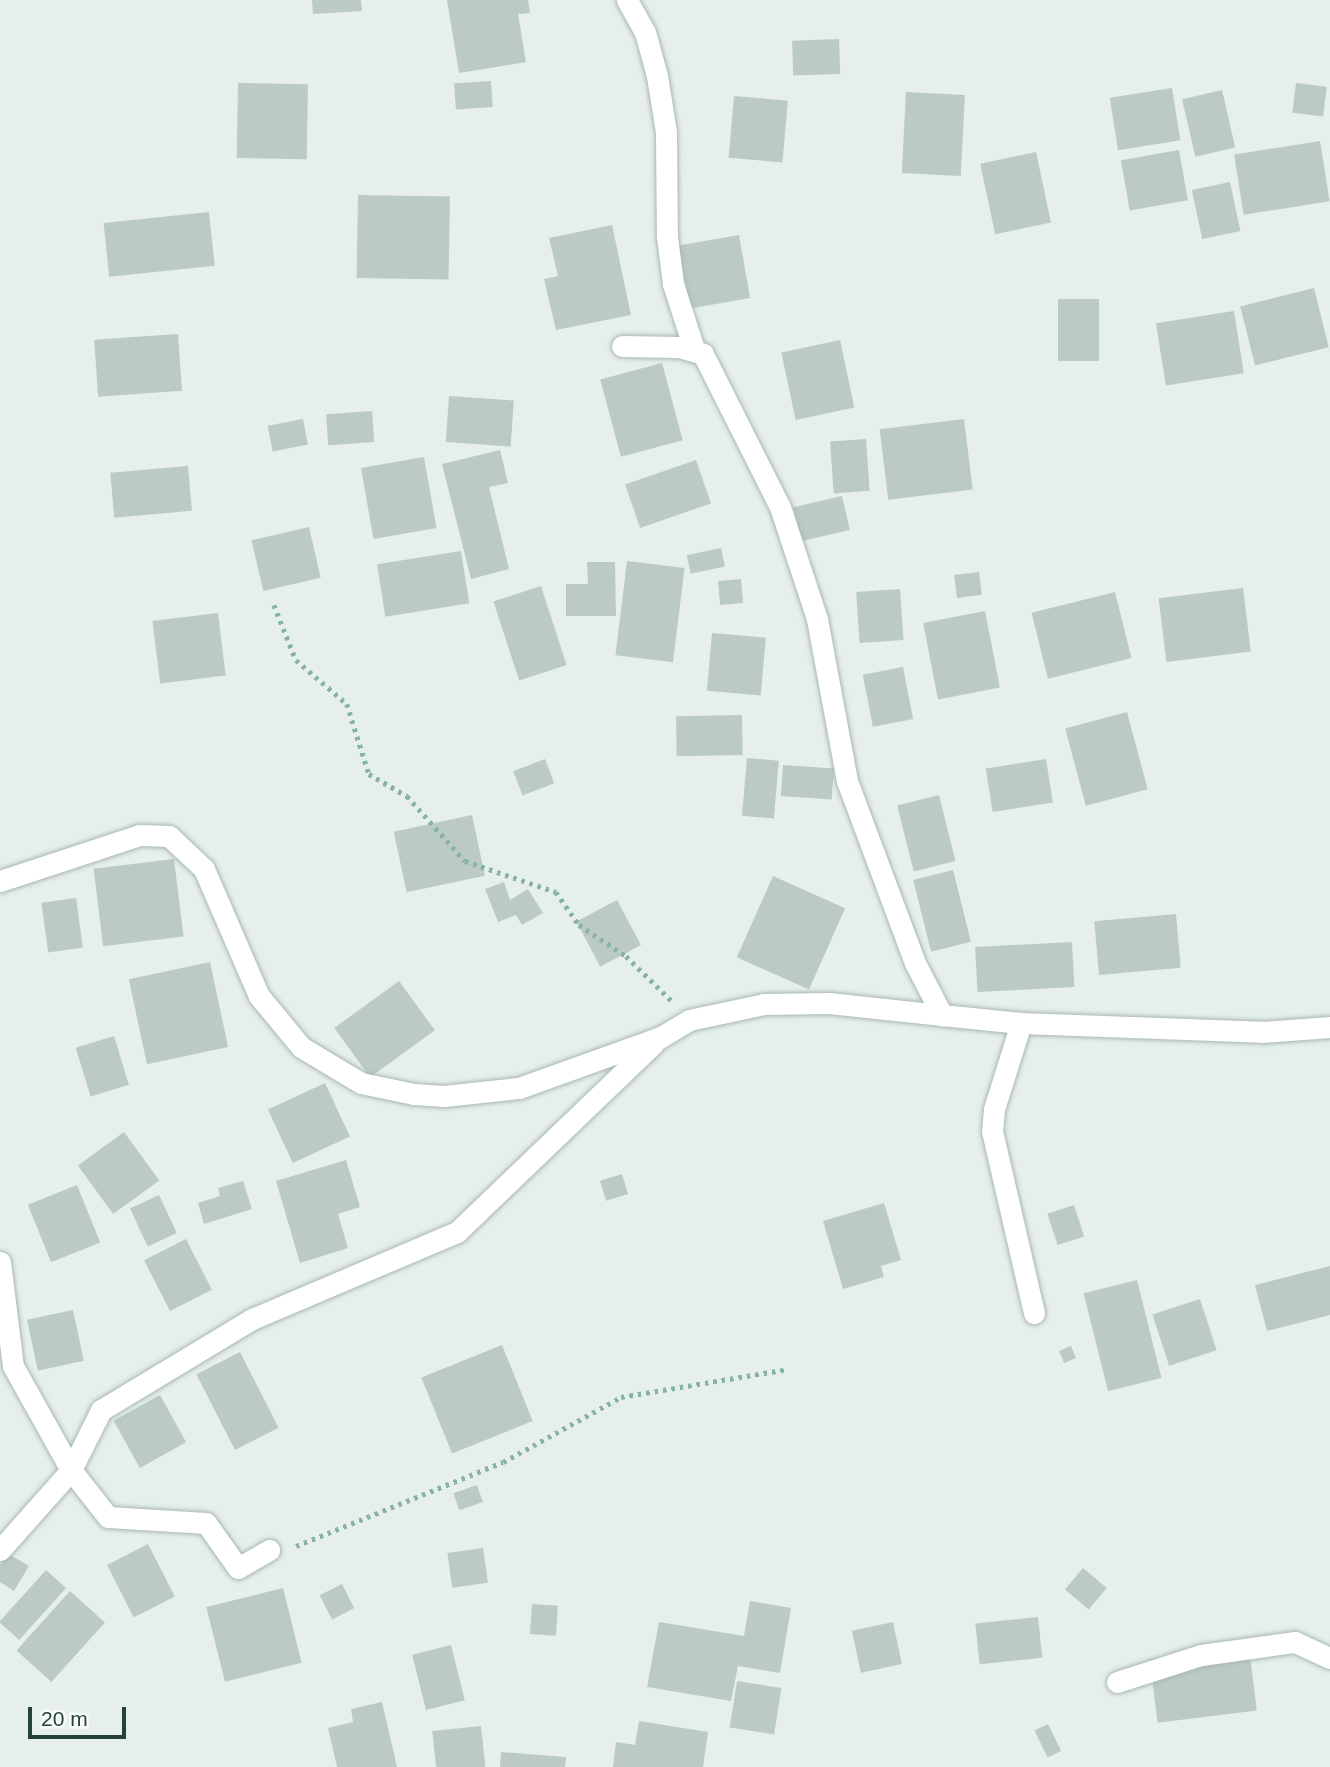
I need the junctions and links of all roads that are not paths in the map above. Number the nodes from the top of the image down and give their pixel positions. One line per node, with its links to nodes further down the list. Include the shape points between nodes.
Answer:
1 (627, 0): 3 (street, via 645,32 657,76 666,132 667,237 673,284)
2 (621, 346): 3 (street)
3 (695, 349): 5 (street, via 702,354 787,525 823,643 847,781 915,963)
4 (0, 881): 8 (street, via 140,835 169,836 204,869 259,996 301,1047 361,1083 386,1089 444,1096 519,1087)
5 (942, 1015): 6 (street); 8 (street, via 829,1003 764,1004 689,1020)
6 (1021, 1023): 7 (street, via 1262,1032); 10 (street, via 994,1109 992,1131)
7 (1330, 1027)
8 (661, 1037): 11 (street, via 457,1233 252,1319 101,1410)
9 (0, 1262): 11 (street, via 13,1366)
10 (1034, 1313)
11 (71, 1470): 12 (street); 13 (street, via 108,1517 206,1523 238,1568)
12 (0, 1550)
13 (278, 1550)
14 (1330, 1658): 15 (street, via 1296,1642 1201,1656)
15 (1117, 1682)

